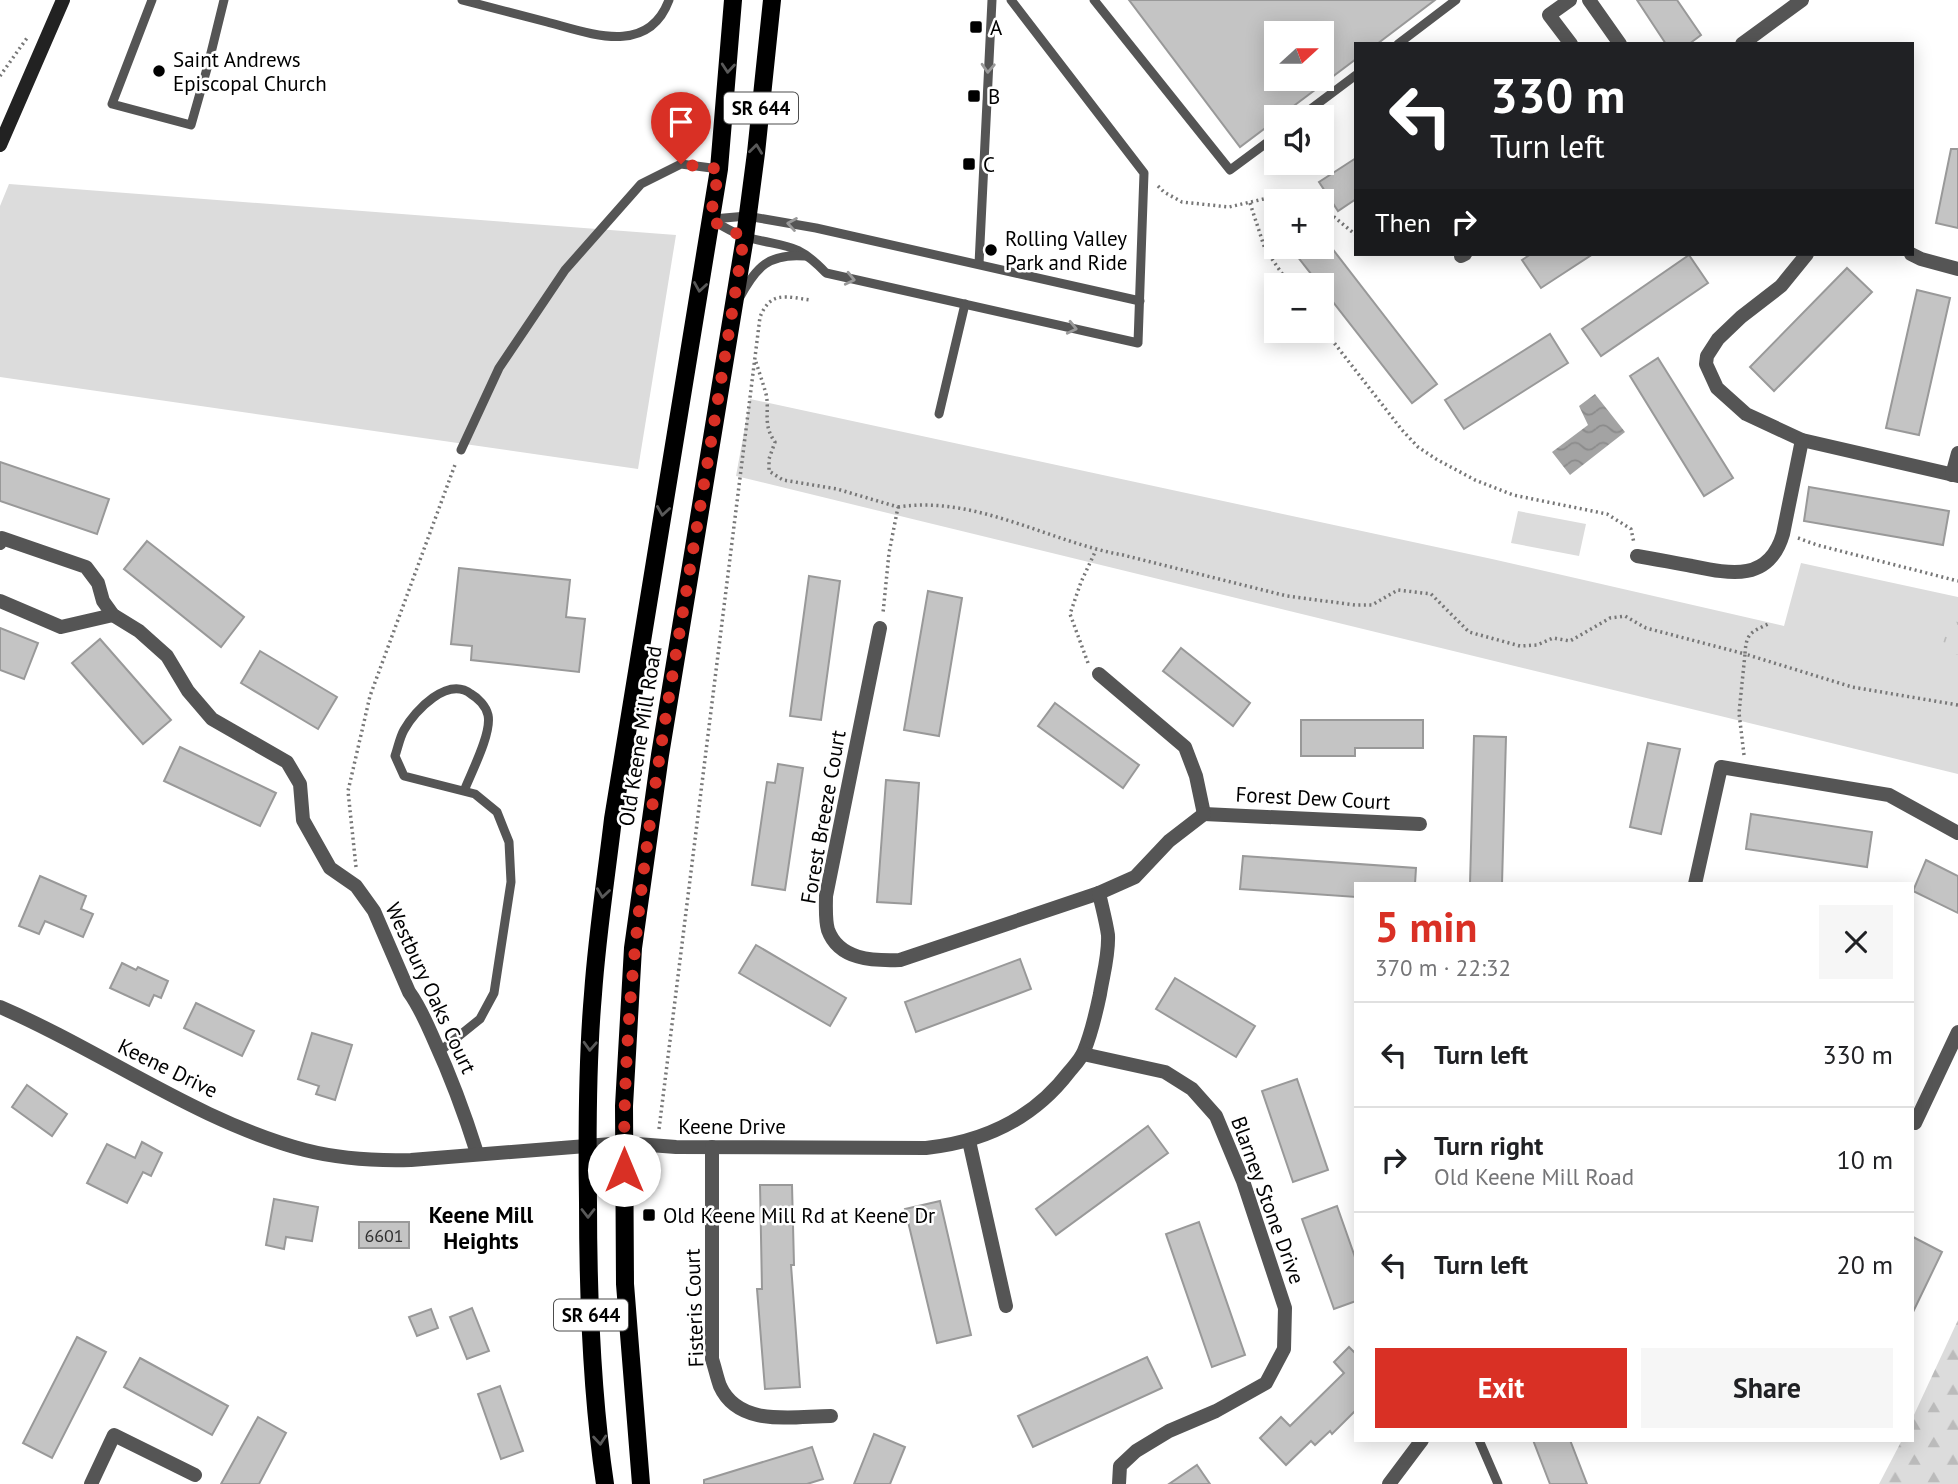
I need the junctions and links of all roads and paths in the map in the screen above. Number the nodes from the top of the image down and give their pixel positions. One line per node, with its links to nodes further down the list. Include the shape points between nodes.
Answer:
1 (62, 0): 23 (main road)
2 (152, 0): 3 (lane, via 112,104 191,125)
3 (224, 0)
4 (463, 0): 5 (lane, via 603,37 628,36 651,28)
5 (669, 0)
6 (733, 0): 25 (main road, Old Keene Mill Road / SR 644, one-way to 25)
7 (772, 0): 29 (main road, Old Keene Mill Road / SR 644, one-way to 7)
8 (992, 0): 37 (lane, one-way to 37)
9 (1011, 0): 26 (lane)
10 (1094, 0): 24 (lane, via 1230,170)
11 (1456, 0): 16 (lane)
12 (1570, 0): 17 (street, via 1549,15)
13 (1589, 0): 18 (street)
14 (1802, 0): 19 (street)
15 (32, 32): 20 (path)
16 (1401, 42)
17 (1569, 42)
18 (1619, 42)
19 (1745, 42)
20 (0, 76)
21 (1354, 76): 22 (lane)
22 (1316, 105)
23 (0, 145)
24 (1264, 145)
25 (719, 169): 31 (main road, Old Keene Mill Road / SR 644); 48 (lane, via 681,164 641,184 565,270 521,335 499,368)
26 (1144, 173): 28 (path, via 1182,202 1229,207); 41 (lane)
27 (1264, 199): 28 (path)
28 (1250, 203): 39 (path, via 1265,249)
29 (747, 216): 31 (lane); 33 (main road, Old Keene Mill Road / SR 644); 37 (lane, one-way to 29)
30 (1334, 217): 32 (path)
31 (710, 220): 33 (lane); 79 (main road, Old Keene Mill Road / SR 644, one-way to 79, via 599,921)
32 (1354, 233)
33 (744, 237): 36 (lane, via 785,244); 43 (main road, Old Keene Mill Road / SR 644)
34 (1805, 256): 47 (street, via 1781,286 1718,339 1706,364 1717,388 1746,414)
35 (1914, 256): 38 (street)
36 (811, 257): 42 (lane, one-way to 42, via 826,273); 43 (lane, via 776,257 764,264)
37 (979, 264): 41 (lane)
38 (1958, 269)
39 (1282, 273)
40 (811, 300): 45 (path, via 783,296 764,307)
41 (1140, 301): 42 (lane, one-way to 41, via 1138,343)
42 (965, 304): 46 (lane)
43 (733, 311): 78 (main road, Old Keene Mill Road / SR 644, via 645,847 634,948)
44 (1334, 343): 55 (path, via 1418,447 1475,480 1513,495 1607,514 1631,529)
45 (755, 360): 51 (path, via 775,442 769,471 783,480 837,489); 80 (path)
46 (939, 414)
47 (1802, 440): 50 (street); 52 (street)
48 (461, 450): 70 (path, via 370,696 348,791)
49 (1958, 453): 50 (street)
50 (1955, 475)
51 (898, 507): 54 (path, via 922,503 1002,518); 60 (path)
52 (1783, 534): 55 (street, via 1770,561 1732,574); 56 (path)
53 (0, 543): 58 (street, via 2,538 86,567)
54 (1096, 550): 61 (path, via 1287,596 1372,605 1398,590 1431,594 1469,632 1520,646 1553,638 1570,640 1610,618 1625,616 1646,628); 62 (path, via 1070,614 1086,660)
55 (1637, 556)
56 (1958, 581)
57 (0, 601): 58 (street, via 61,627)
58 (113, 615): 70 (street, Westbury Oaks Court, via 167,656 212,719 287,762 300,784 303,820 330,868)
59 (1770, 623): 61 (path, via 1745,640)
60 (880, 628): 71 (street, Forest Breeze Court, via 826,896 827,927 835,944 876,961 900,960)
61 (1745, 654): 63 (path, via 1852,687); 64 (path, via 1739,713)
62 (1099, 674): 66 (street, via 1185,747)
63 (1958, 705)
64 (1745, 771): 68 (street, via 1889,795); 69 (street, via 1721,767)
65 (464, 791): 65 (lane, via 404,776 395,755 404,730 429,699 448,689 467,690 488,715 486,734); 74 (lane, via 497,812 509,842 511,882 494,993 480,1019)
66 (1204, 814): 67 (street, Forest Dew Court); 71 (street, via 1169,841 1135,877)
67 (1420, 824)
68 (1958, 833)
69 (1695, 882)
70 (356, 886): 74 (street, Westbury Oaks Court, via 374,911)
71 (1099, 893): 75 (street, Keene Drive, via 1108,950 1096,1015)
72 (0, 1007): 82 (street, Keene Drive, via 186,1102 280,1143 330,1156 380,1161)
73 (1958, 1032): 76 (street)
74 (439, 1052): 82 (street, Westbury Oaks Court)
75 (1083, 1054): 77 (street, Keene Drive, via 1053,1091 1023,1116); 91 (street, Blarney Stone Drive, via 1165,1072 1192,1089 1216,1116 1285,1307 1284,1349 1266,1383 1136,1451 1120,1466)
76 (1914, 1122)
77 (969, 1141): 81 (street, Keene Drive, via 926,1148); 83 (street)
78 (624, 1143): 79 (street, Keene Drive); 80 (street, Keene Drive); 90 (main road, Old Keene Mill Road / SR 644, via 625,1284)
79 (587, 1145): 82 (street, Keene Drive); 89 (main road, Old Keene Mill Road / SR 644, one-way to 89, via 593,1361)
80 (657, 1146): 81 (street, Keene Drive)
81 (712, 1147): 84 (street, Fisteris Court, via 712,1359 721,1388 738,1408 759,1416)
82 (477, 1153)
83 (1006, 1306)
84 (831, 1416)
85 (1421, 1442): 92 (street)
86 (1480, 1442): 93 (lane)
87 (195, 1475): 88 (street, via 114,1436)
88 (91, 1484)
89 (604, 1484)
90 (641, 1484)
91 (1119, 1484)
92 (1390, 1484)
93 (1498, 1484)

